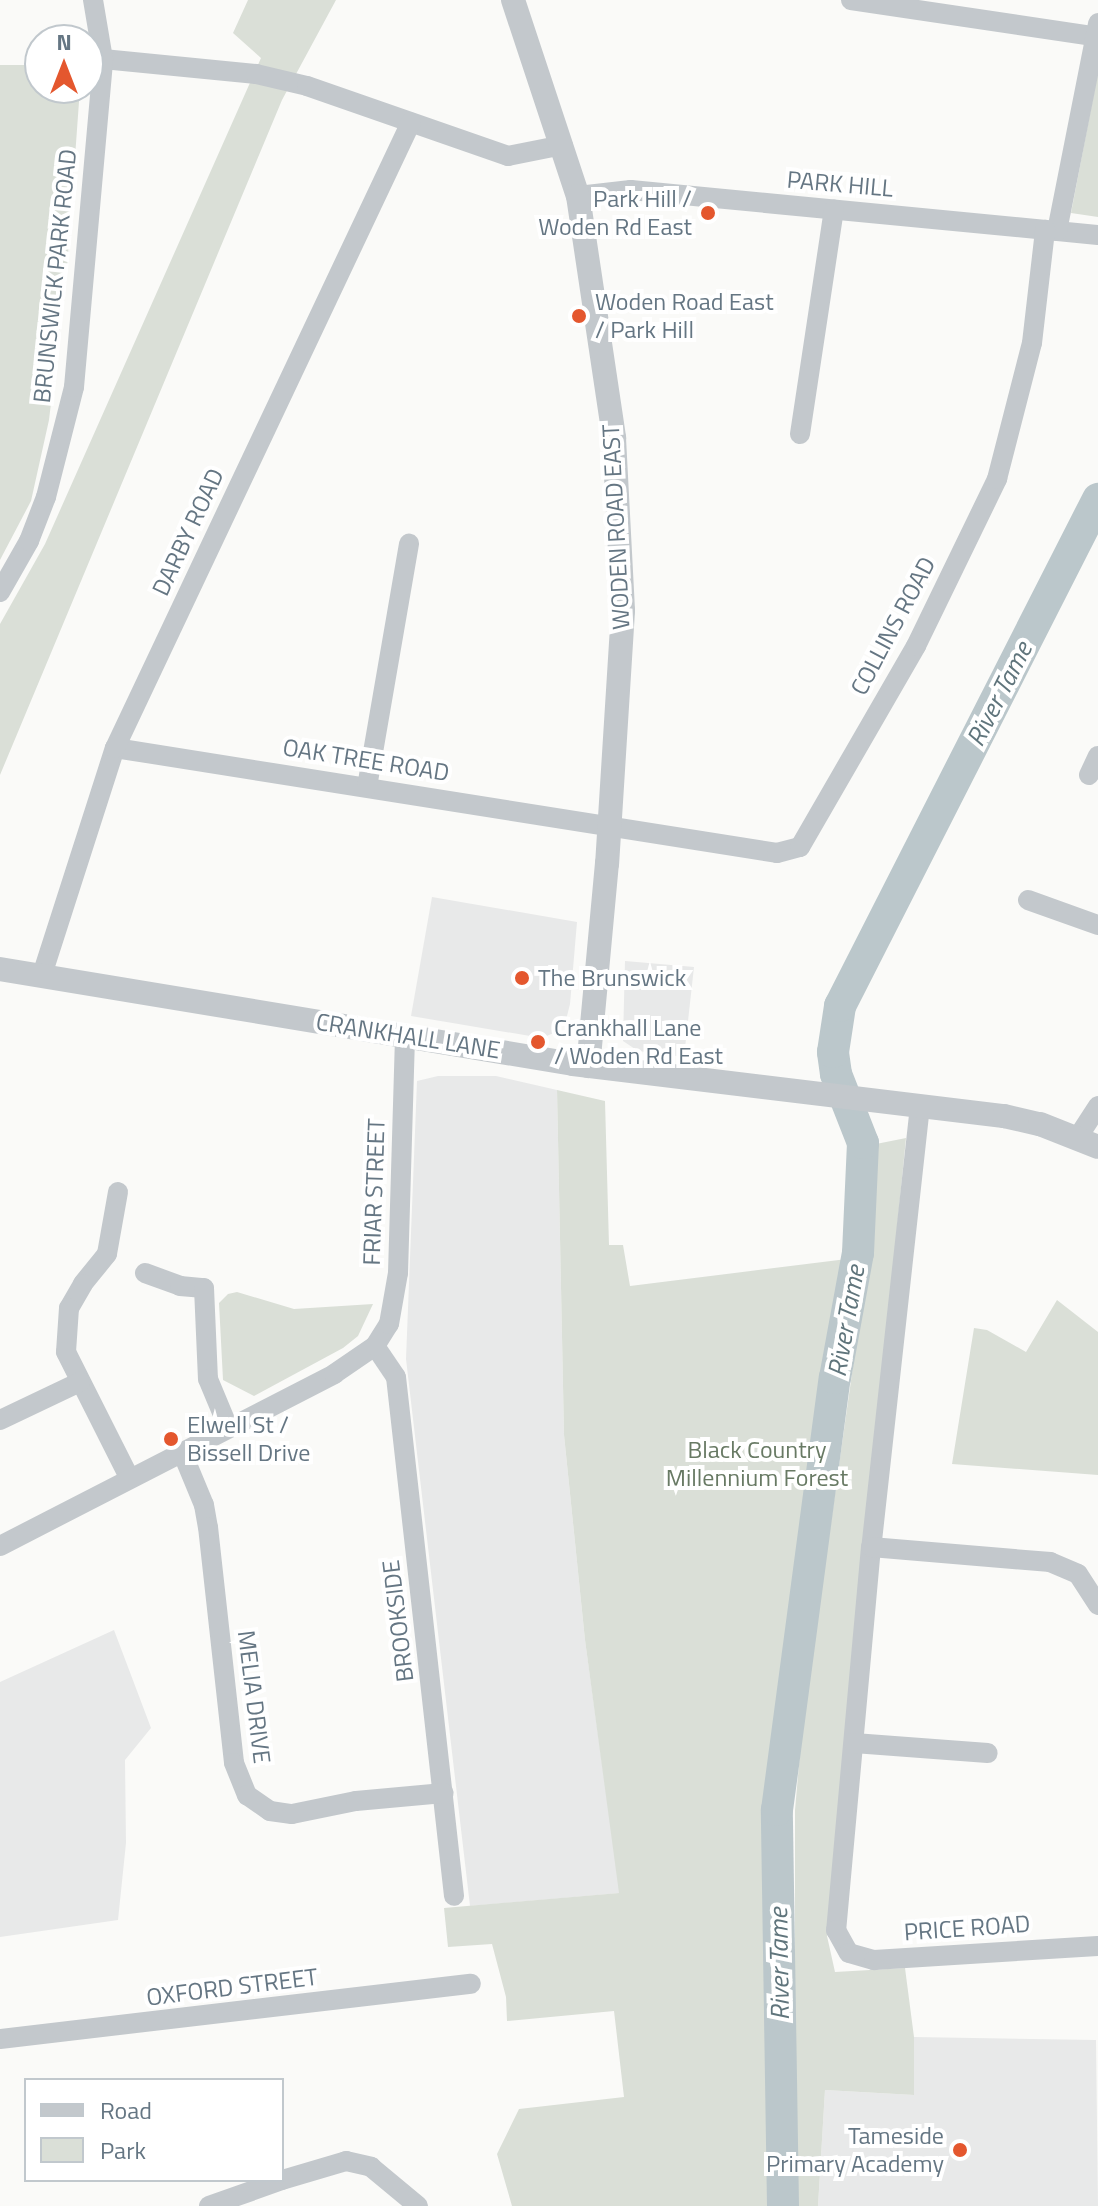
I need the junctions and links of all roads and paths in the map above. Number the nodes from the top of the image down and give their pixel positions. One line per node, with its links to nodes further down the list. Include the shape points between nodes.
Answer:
1 (93, 0): 4 (street, BRUNSWICK PARK ROAD)
2 (513, 0): 9 (street, WODEN ROAD EAST)
3 (851, 0): 5 (street)
4 (97, 24)
5 (1096, 29): 12 (street, COLLINS ROAD)
6 (104, 59): 8 (street, via 256,74)
7 (99, 104): 16 (street, BRUNSWICK PARK ROAD, via 74,387 46,497)
8 (411, 122): 9 (street, via 508,156); 17 (street, DARBY ROAD)
9 (563, 145): 10 (street, WODEN ROAD EAST)
10 (578, 196): 11 (street, PARK HILL, via 631,190); 21 (street, WODEN ROAD EAST, via 614,438 623,611)
11 (834, 210): 12 (street, PARK HILL); 14 (street)
12 (1051, 230): 13 (street, PARK HILL); 21 (street, COLLINS ROAD, via 1032,343 997,479 916,646 800,847 777,853)
13 (1098, 235)
14 (800, 434)
15 (409, 544): 20 (street)
16 (0, 592)
17 (115, 748): 20 (street, OAK TREE ROAD); 25 (street, DARBY ROAD)
18 (1098, 756): 19 (street)
19 (1089, 775)
20 (367, 787): 21 (street, OAK TREE ROAD)
21 (609, 824): 27 (street, WODEN ROAD EAST)
22 (1028, 900): 23 (street)
23 (1098, 925)
24 (0, 969): 25 (street, CRANKHALL LANE)
25 (42, 975): 26 (street, CRANKHALL LANE)
26 (405, 1036): 27 (street, CRANKHALL LANE); 33 (street, FRIAR STREET, via 398,1273 389,1324)
27 (588, 1066): 28 (street, CRANKHALL LANE)
28 (920, 1106): 30 (street, CRANKHALL LANE, via 1004,1116); 40 (street)
29 (1098, 1106): 30 (street)
30 (1088, 1142)
31 (118, 1192): 34 (street, via 107,1254 69,1308 66,1352)
32 (145, 1273): 36 (street, via 204,1288 208,1379)
33 (375, 1346): 36 (street, via 334,1374); 44 (street, BROOKSIDE, via 396,1377)
34 (80, 1382): 35 (street); 38 (street)
35 (0, 1420)
36 (228, 1427): 37 (street)
37 (182, 1452): 38 (street); 44 (street, MELIA DRIVE, via 204,1505 234,1763 247,1795 270,1811 292,1814 356,1801)
38 (130, 1479): 39 (street)
39 (0, 1546)
40 (871, 1547): 41 (street, via 1050,1562 1078,1574); 42 (street)
41 (1098, 1605)
42 (854, 1743): 43 (street); 46 (street, PRICE ROAD, via 836,1930 843,1947 874,1960)
43 (988, 1753)
44 (444, 1793): 45 (street, BROOKSIDE)
45 (454, 1896)
46 (1098, 1946)
47 (471, 1984): 48 (street, OXFORD STREET)
48 (0, 2039)
49 (284, 2179): 52 (street, via 346,2161 371,2167)
50 (276, 2182): 51 (street)
51 (209, 2206)
52 (418, 2206)

